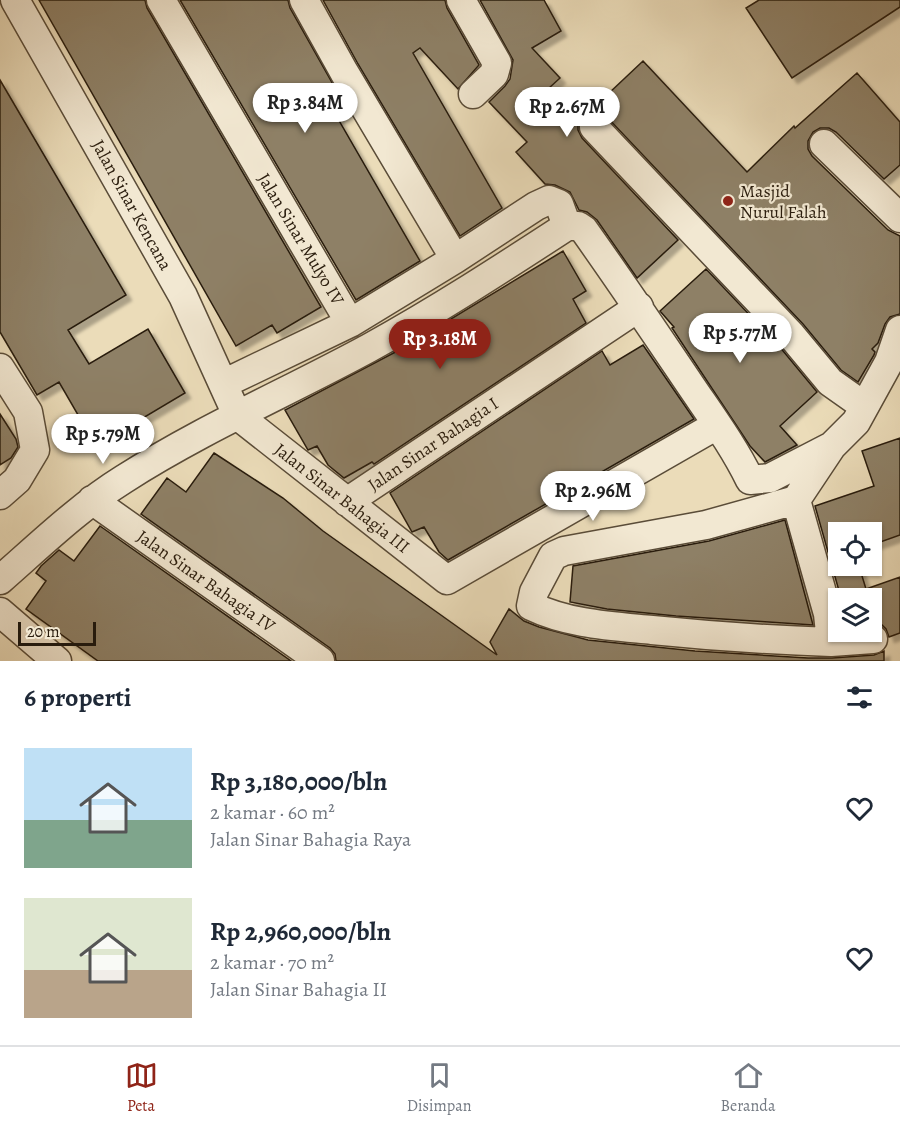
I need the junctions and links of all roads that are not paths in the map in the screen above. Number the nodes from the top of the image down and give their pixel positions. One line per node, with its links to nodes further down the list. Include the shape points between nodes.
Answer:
1 (5, 0): 6 (street)
2 (15, 0): 17 (street, Jalan Sinar Kencana, via 183,296)
3 (160, 0): 14 (street, Jalan Sinar Mulyo IV)
4 (304, 0): 12 (street)
5 (461, 0): 7 (street, via 497,63 494,74)
6 (0, 3)
7 (473, 94)
8 (594, 127): 18 (street, via 791,335 830,382)
9 (824, 144): 10 (street)
10 (900, 218)
11 (567, 226): 12 (street, via 559,204 549,200); 13 (street, via 584,230); 19 (street, via 451,302)
12 (455, 259): 14 (street)
13 (639, 307): 20 (street); 25 (street, Jalan Sinar Bahagia I)
14 (350, 323): 17 (street)
15 (900, 330): 18 (street, via 889,363)
16 (0, 368): 22 (street, via 28,412 35,450 16,480)
17 (223, 384): 19 (street, Jalan Sinar Kencana)
18 (864, 406): 21 (street, via 856,422)
19 (237, 415): 23 (street); 25 (street, Jalan Sinar Bahagia III)
20 (717, 425): 21 (street, via 750,480 770,478); 25 (street, Jalan Sinar Bahagia III, via 447,580)
21 (832, 446): 24 (street)
22 (0, 495)
23 (92, 500): 26 (street); 31 (street, Jalan Sinar Bahagia IV)
24 (796, 500): 28 (street); 29 (street, via 706,525 564,551 553,556 531,606 550,615 609,626)
25 (347, 502)
26 (0, 580)
27 (0, 612): 30 (street)
28 (828, 614)
29 (828, 642)
30 (48, 660)
31 (320, 661)

